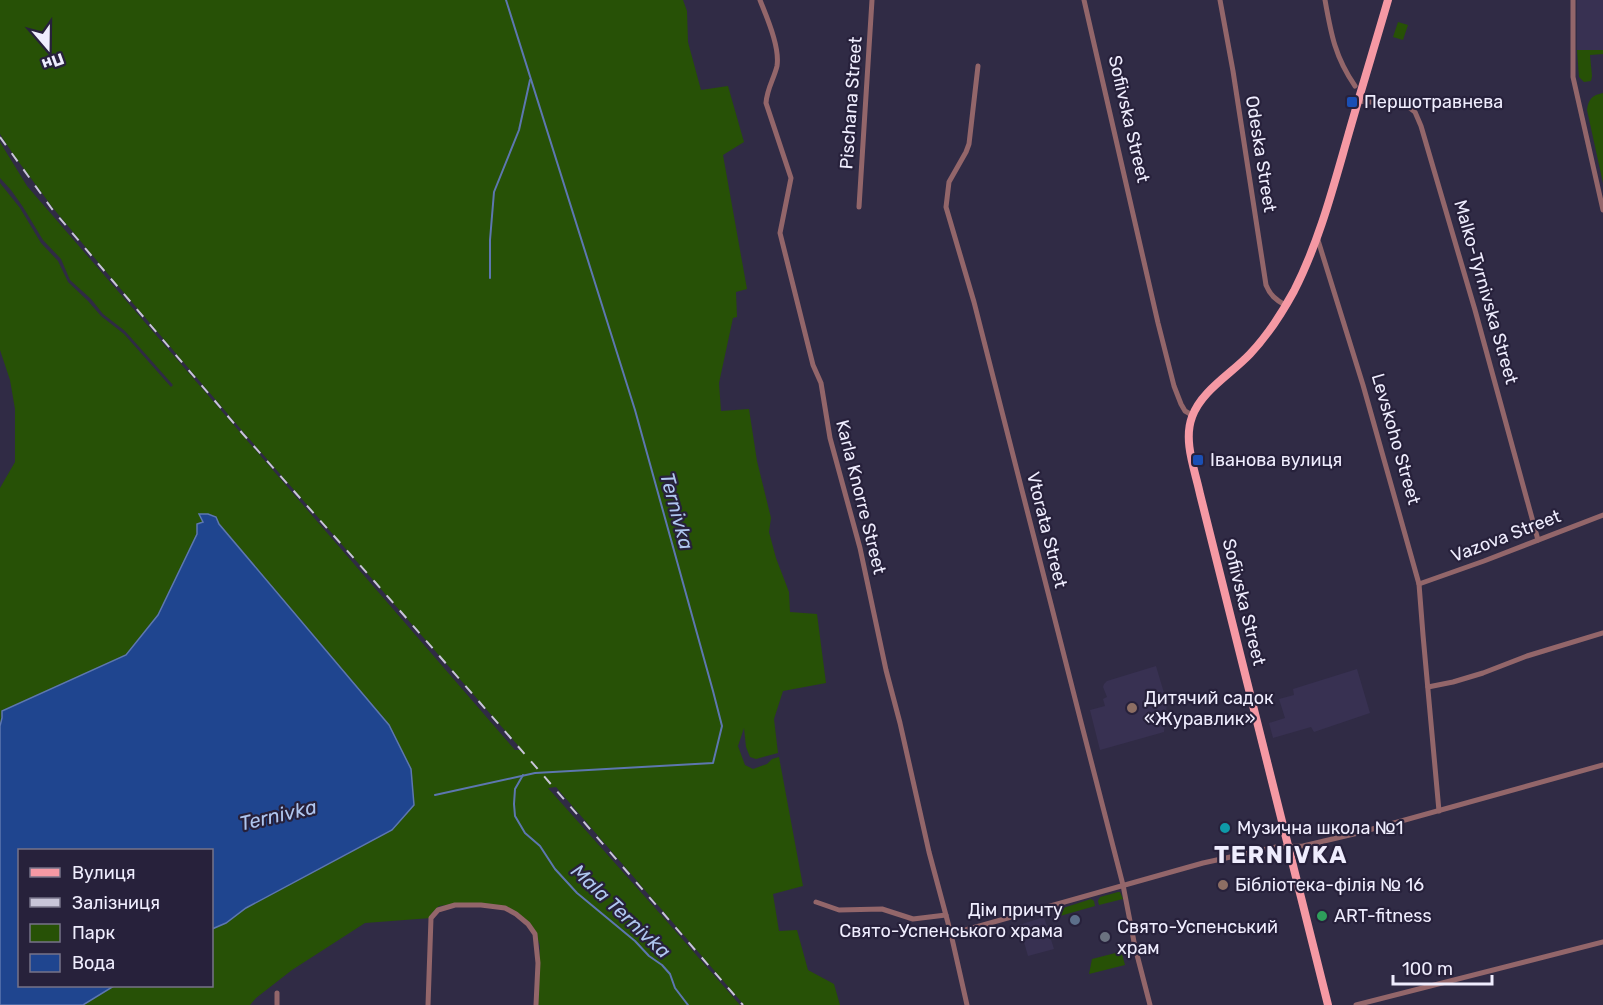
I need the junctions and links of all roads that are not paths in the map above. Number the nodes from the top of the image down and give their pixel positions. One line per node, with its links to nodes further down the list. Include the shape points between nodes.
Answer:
1 (760, 0): 26 (street, Karla Knorre Street, via 776,46 777,65 765,103 790,178 780,233 821,383 830,438 860,548)
2 (872, 0): 11 (street, Pischana Street)
3 (1084, 0): 15 (street, Sofiivska Street, via 1174,386 1185,411)
4 (1220, 0): 14 (street, Odeska Street, via 1266,285 1270,294)
5 (1325, 0): 9 (street, via 1333,44 1346,73)
6 (1388, 0): 9 (main road)
7 (1572, 0): 12 (street, via 1573,77)
8 (978, 66): 24 (street, Vtorata Street, via 969,144 949,182 946,207 974,302)
9 (1359, 86): 10 (main road)
10 (1358, 100): 13 (main road); 17 (street, Malko-Tyrnivska Street, via 1406,105 1421,126)
11 (859, 207)
12 (1603, 210)
13 (1317, 236): 14 (main road); 18 (street, Levskoho Street)
14 (1285, 305): 15 (main road, via 1258,344 1199,402)
15 (1192, 415): 23 (main road, Sofiivska Street, via 1189,438 1200,494)
16 (1603, 515): 17 (street, Vazova Street)
17 (1538, 540): 18 (street, Vazova Street)
18 (1419, 584): 20 (street, Levskoho Street)
19 (1603, 633): 20 (street, via 1482,674)
20 (1428, 687): 22 (street, Levskoho Street)
21 (1603, 765): 22 (street)
22 (1439, 811): 23 (street)
23 (1288, 847): 24 (street, via 1203,863); 35 (main road, Sofiivska Street)
24 (1123, 885): 27 (street); 34 (street, Vtorata Street)
25 (816, 902): 26 (street, via 839,910 882,909 913,919)
26 (946, 915): 27 (street, Karla Knorre Street)
27 (951, 934): 33 (street, Karla Knorre Street)
28 (1603, 942): 36 (street)
29 (277, 993): 30 (street)
30 (278, 1005)
31 (428, 1005): 32 (street, via 431,918 438,910 455,905 506,908 528,924 535,934 538,963)
32 (536, 1005)
33 (967, 1005)
34 (1150, 1005)
35 (1328, 1005)
36 (1356, 1005)

